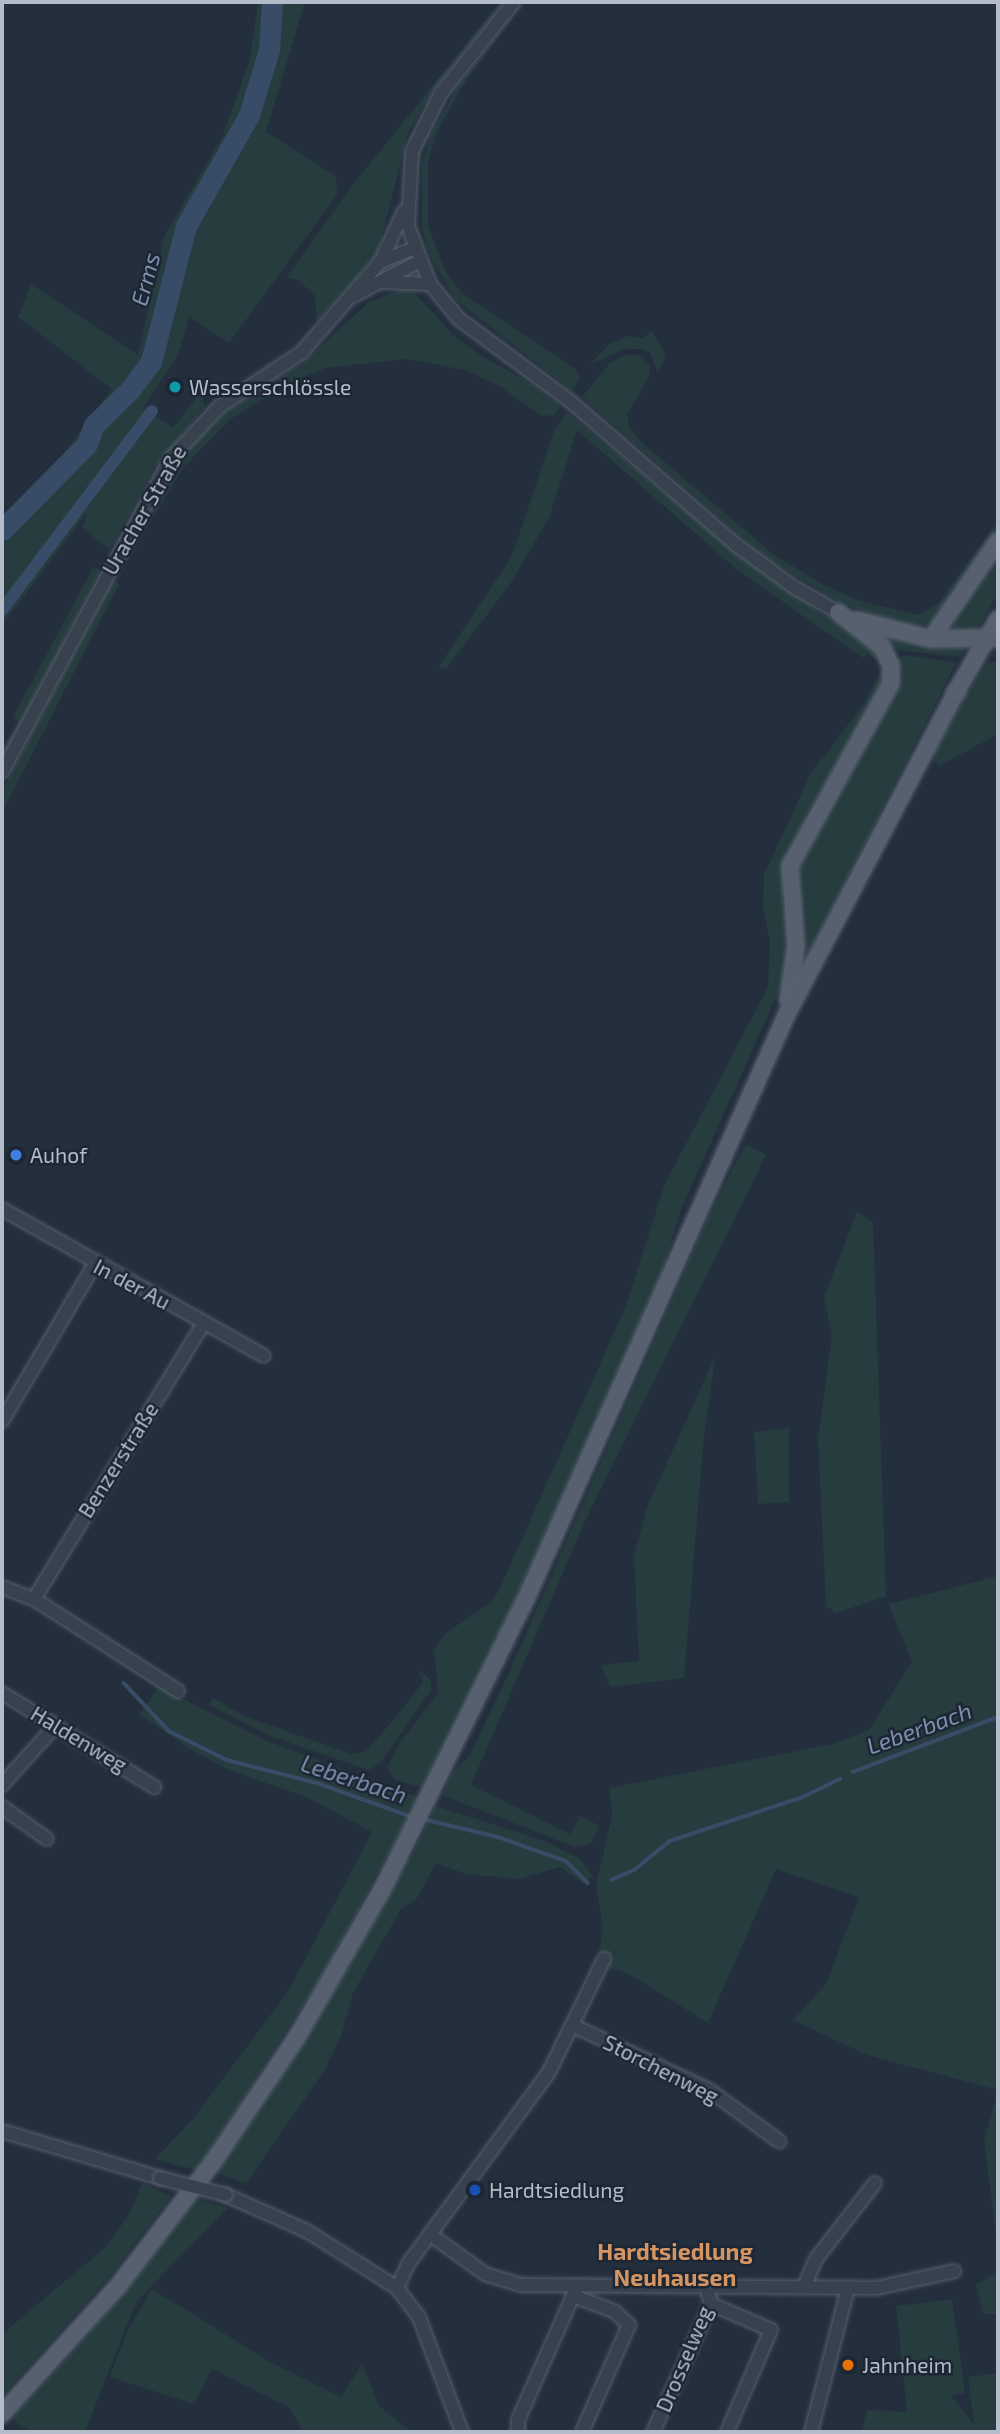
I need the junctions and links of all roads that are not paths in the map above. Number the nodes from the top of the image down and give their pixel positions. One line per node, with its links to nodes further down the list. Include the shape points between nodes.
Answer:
1 (514, 2): 2 (street, via 424,121 412,152)
2 (406, 204): 3 (street); 4 (street)
3 (413, 248): 4 (street, Uracher Straße); 5 (street)
4 (380, 262): 8 (street, Uracher Straße)
5 (418, 262): 6 (street, Uracher Straße); 7 (street)
6 (375, 283): 7 (street, via 401,280); 8 (street, Uracher Straße)
7 (430, 285): 10 (street, via 466,326 579,408 755,561)
8 (348, 300): 14 (street, Uracher Straße, via 302,352 219,408 171,458)
9 (998, 541): 13 (main road)
10 (838, 612): 13 (main road); 15 (main road, via 882,647 891,666 891,683 790,866 796,946)
11 (998, 619): 15 (main road, bridge)
12 (998, 638): 13 (main road)
13 (931, 639)
14 (2, 772)
15 (786, 1016): 43 (main road, via 526,1599 445,1768 313,2011 232,2136 118,2286)
16 (2, 1209): 17 (street, In der Au)
17 (95, 1264): 18 (street, In der Au); 20 (street)
18 (204, 1323): 19 (street, In der Au); 22 (street, Benzerstraße)
19 (264, 1356)
20 (2, 1421)
21 (3, 1589): 22 (street)
22 (34, 1599): 23 (street)
23 (178, 1691)
24 (2, 1693): 25 (street, Haldenweg)
25 (56, 1725): 26 (street); 27 (street, Haldenweg)
26 (2, 1784)
27 (154, 1787)
28 (2, 1807): 29 (street)
29 (47, 1839)
30 (604, 1958): 31 (street)
31 (574, 2026): 33 (street, Storchenweg, via 701,2086); 35 (street, via 536,2092)
32 (2, 2131): 39 (street, bridge, via 226,2195 297,2226)
33 (779, 2141)
34 (875, 2183): 38 (street, via 816,2259)
35 (431, 2235): 39 (street, via 408,2264); 41 (street, via 502,2282)
36 (954, 2271): 40 (street, via 877,2288)
37 (706, 2285): 38 (street); 41 (street); 42 (street, Drosselweg)
38 (804, 2287): 40 (street)
39 (397, 2288): 44 (street, via 419,2316)
40 (848, 2288): 49 (street)
41 (576, 2291): 45 (street, via 518,2420); 46 (street, via 614,2311 629,2325)
42 (712, 2304): 47 (street, Drosselweg); 48 (street, via 771,2330)
43 (2, 2414)
44 (463, 2432)
45 (518, 2432)
46 (582, 2432)
47 (653, 2432)
48 (727, 2432)
49 (811, 2432)

